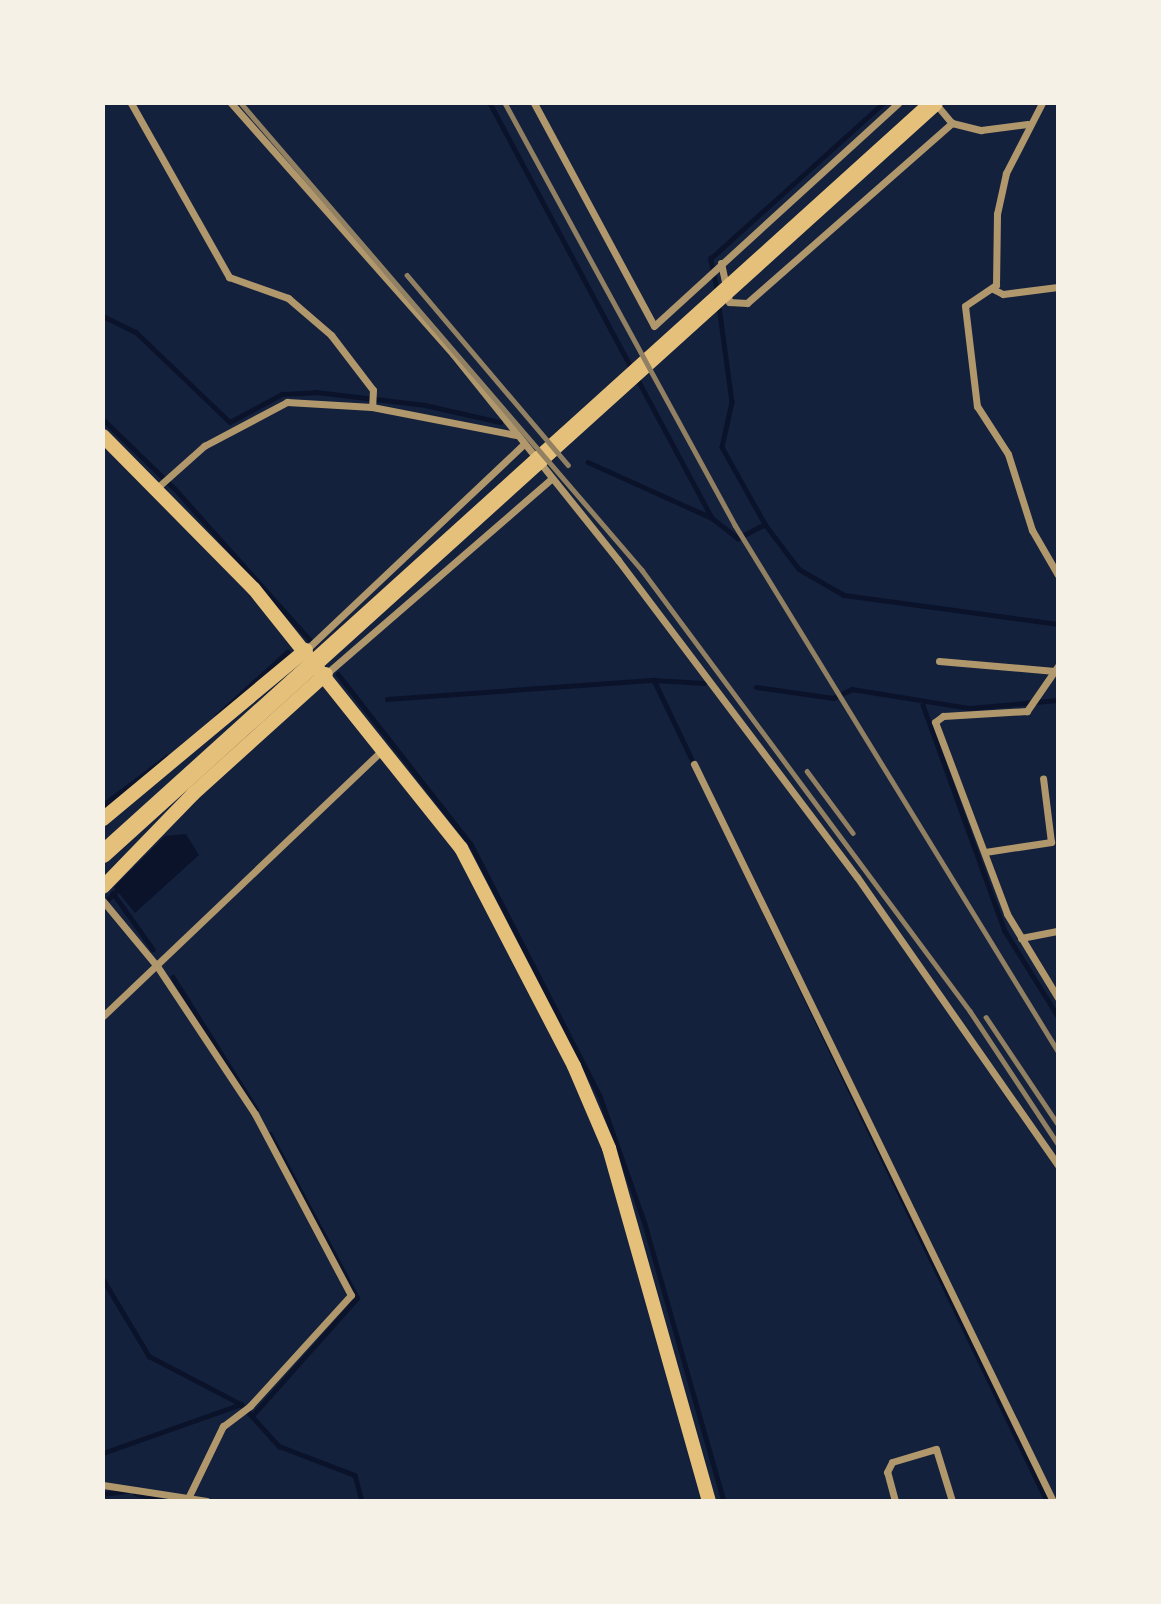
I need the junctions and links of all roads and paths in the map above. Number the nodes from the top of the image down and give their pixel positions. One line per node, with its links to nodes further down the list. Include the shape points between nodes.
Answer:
1 (131, 103): 12 (street, via 229,277 288,298 331,335)
2 (231, 103): 13 (street)
3 (534, 103): 9 (street, via 654,327)
4 (898, 103): 9 (street)
5 (935, 103): 7 (street); 26 (highway)
6 (1042, 103): 8 (street)
7 (952, 123): 8 (street, via 981,130); 9 (street, via 747,303 729,302)
8 (1028, 124): 11 (street, via 1004,183)
9 (718, 265)
10 (1058, 287): 11 (street, via 1003,294)
11 (993, 289): 18 (street, via 965,306 977,406 1008,454 1032,530)
12 (373, 401): 13 (street); 17 (street, via 286,402 204,446)
13 (517, 435): 15 (street)
14 (103, 436): 17 (main road)
15 (524, 444): 16 (street); 19 (street)
16 (551, 479): 22 (street); 39 (street, via 766,754)
17 (164, 482): 19 (main road)
18 (1058, 575)
19 (306, 650): 22 (main road); 27 (main road)
20 (939, 660): 21 (street)
21 (1056, 668): 29 (street, via 1032,703 935,722)
22 (326, 674): 23 (main road); 32 (main road, via 193,794)
23 (385, 747): 36 (street); 43 (main road, via 461,848 593,1108 644,1254)
24 (694, 764): 46 (street)
25 (1043, 778): 29 (street, via 1051,842)
26 (183, 782): 28 (highway); 30 (highway); 31 (highway)
27 (103, 819)
28 (103, 841)
29 (985, 852): 35 (street)
30 (103, 854)
31 (103, 869)
32 (103, 887)
33 (106, 903): 36 (street)
34 (1058, 931): 35 (street)
35 (1021, 938): 37 (street)
36 (157, 966): 38 (street); 41 (street, via 255,1114 351,1295 211,1443)
37 (1058, 998)
38 (103, 1016)
39 (1058, 1165)
40 (103, 1485): 41 (street)
41 (192, 1498): 42 (street)
42 (207, 1501)
43 (709, 1501)
44 (895, 1501): 45 (street, via 887,1472 892,1462 936,1449)
45 (952, 1501)
46 (1053, 1501)

